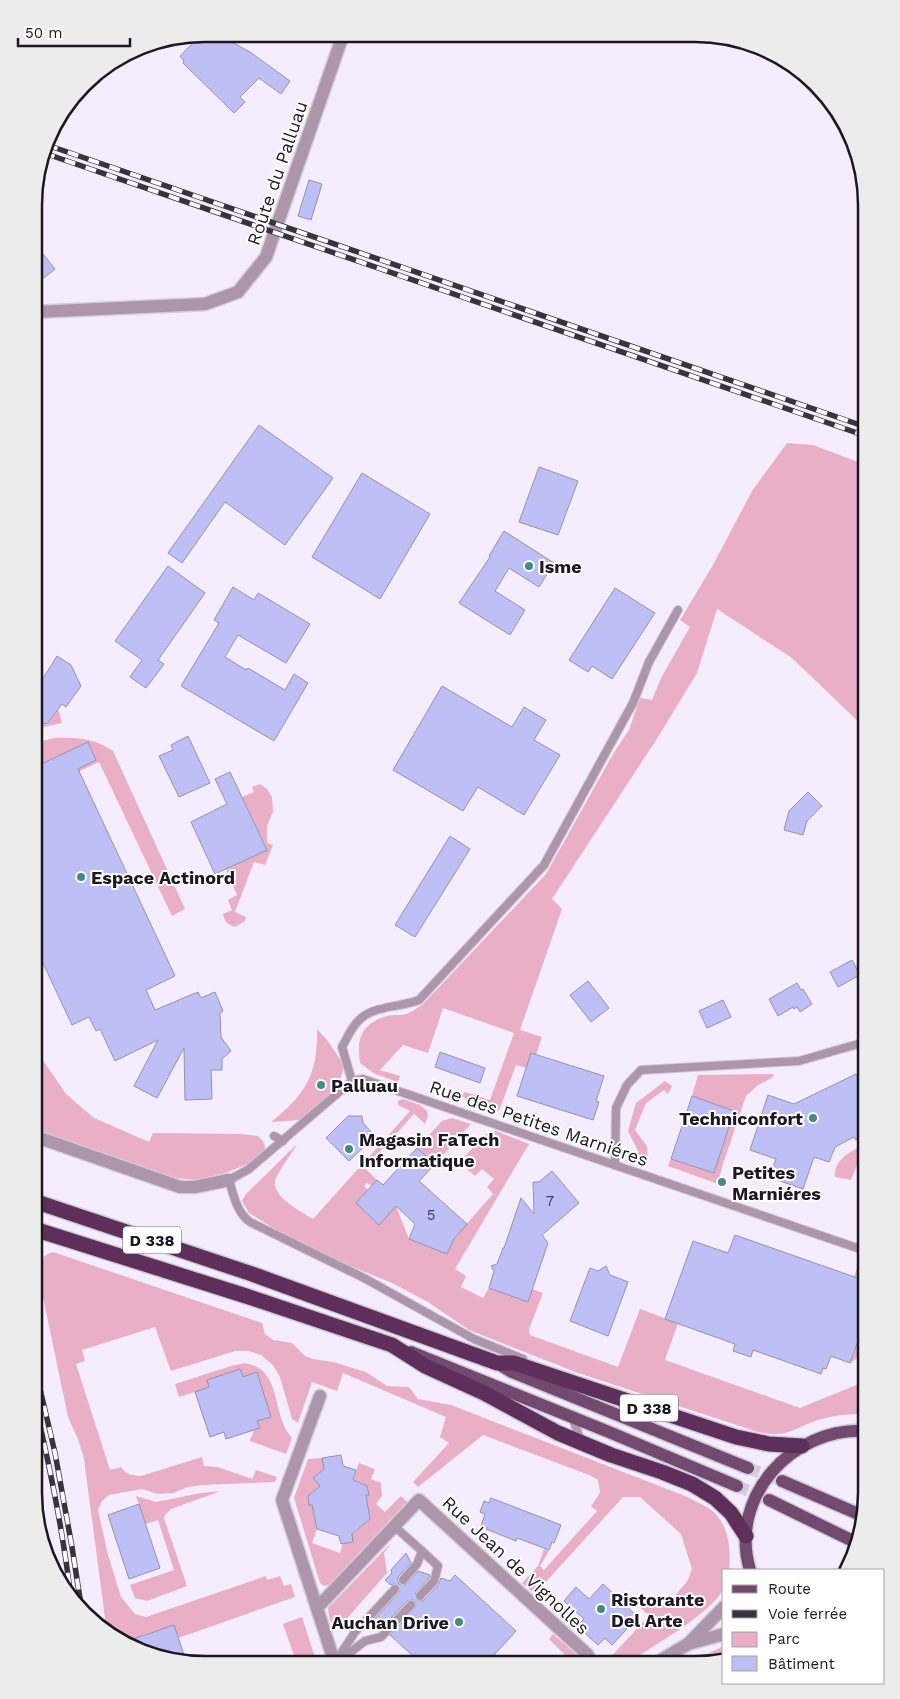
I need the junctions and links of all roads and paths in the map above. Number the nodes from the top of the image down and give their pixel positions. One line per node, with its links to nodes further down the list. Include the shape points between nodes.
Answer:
1 (341, 42): 2 (street, Route du Palluau, via 266,258 238,292 205,304)
2 (42, 312)
3 (678, 610): 5 (lane, via 649,662 633,703 544,865 419,1000 376,1009 354,1026 342,1047)
4 (857, 1044): 9 (lane, via 799,1061 640,1070 627,1085 616,1108)
5 (352, 1081): 8 (lane); 9 (lane, Rue des Petites Marniéres, via 363,1079)
6 (274, 1136): 8 (lane)
7 (42, 1139): 10 (street, via 180,1187)
8 (283, 1141): 10 (lane, via 249,1169)
9 (615, 1165): 13 (lane, Rue des Petites Marniéres)
10 (229, 1180): 17 (lane, via 244,1218 250,1222 364,1278 474,1339 564,1374)
11 (42, 1203): 15 (highway, D 338, via 252,1274)
12 (42, 1232): 14 (highway, D 338)
13 (857, 1248)
14 (392, 1345): 18 (main road, D 338); 20 (highway, D 338, via 425,1366)
15 (497, 1363): 17 (highway, D 338, via 514,1363); 22 (main road, D 338, via 512,1372)
16 (320, 1396): 36 (street, via 282,1500)
17 (610, 1396): 21 (highway, D 338, via 744,1439)
18 (572, 1417): 20 (lane); 24 (main road, D 338)
19 (857, 1432): 21 (main road, via 824,1436)
20 (581, 1443): 28 (highway, D 338, via 692,1484 726,1508)
21 (802, 1446): 28 (main road, via 780,1463 765,1482 754,1503)
22 (748, 1468)
23 (782, 1481): 26 (main road)
24 (737, 1486)
25 (769, 1500): 29 (main road)
26 (856, 1513)
27 (394, 1526): 30 (lane); 36 (street, Rue Jean de Vignolles); 40 (street, Rue Jean de Vignolles, via 419,1500)
28 (746, 1536): 31 (main road)
29 (851, 1540)
30 (422, 1551): 32 (lane, via 417,1564); 34 (lane, via 438,1566 434,1581)
31 (748, 1568)
32 (403, 1580)
33 (395, 1589): 42 (lane, via 355,1632)
34 (420, 1596)
35 (412, 1605): 43 (lane, via 382,1637 365,1641)
36 (317, 1608): 41 (street)
37 (722, 1609): 39 (street)
38 (722, 1635): 39 (street)
39 (688, 1644): 44 (street)
40 (588, 1655)
41 (332, 1656)
42 (340, 1656)
43 (345, 1656)
44 (668, 1656)

